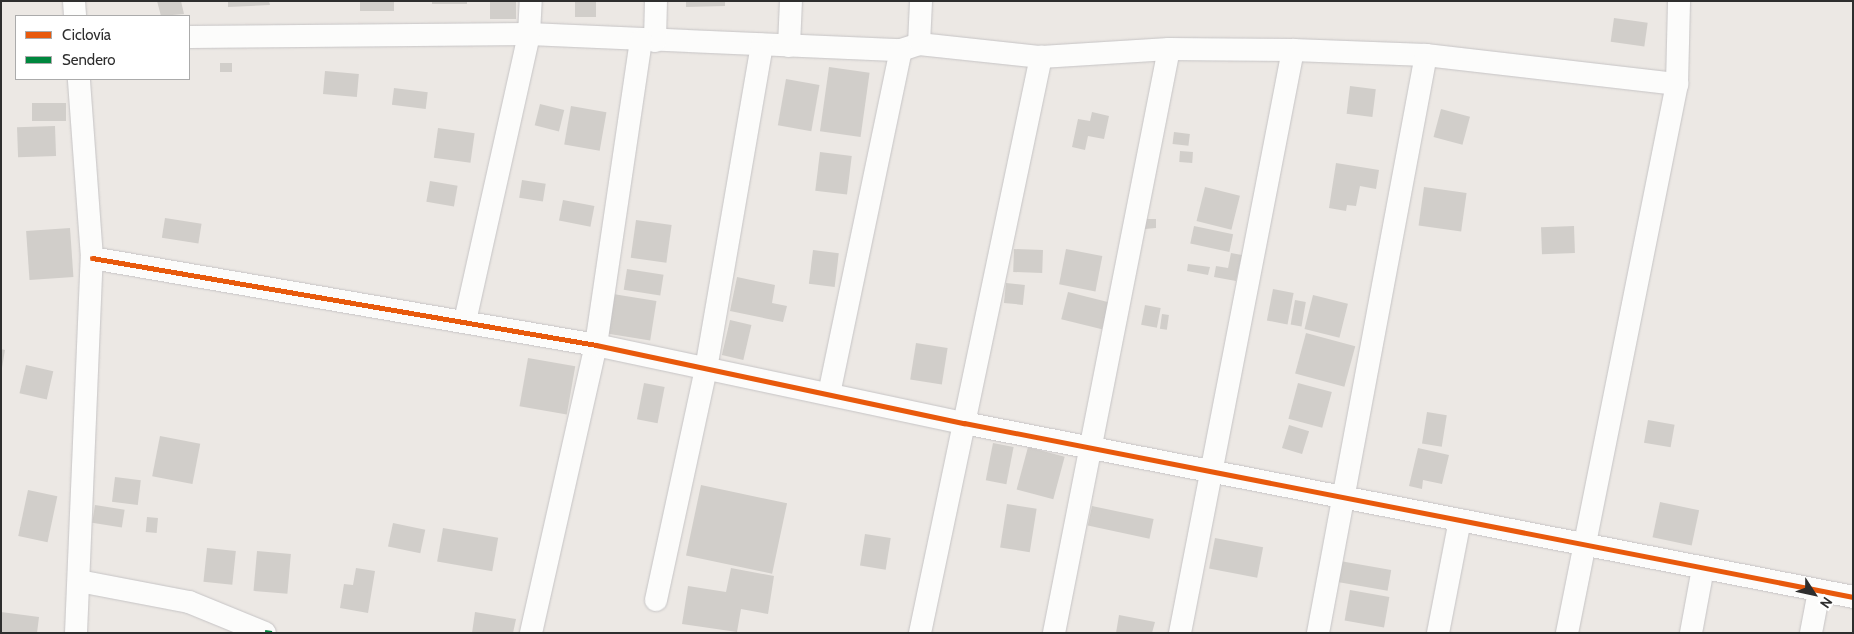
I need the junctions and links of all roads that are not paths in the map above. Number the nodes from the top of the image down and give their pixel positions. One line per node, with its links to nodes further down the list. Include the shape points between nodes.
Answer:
1 (74, 1): 7 (street)
2 (531, 1): 8 (street)
3 (656, 1): 10 (street)
4 (791, 1): 12 (street)
5 (921, 1): 13 (street)
6 (1679, 1): 19 (street)
7 (75, 15)
8 (528, 34): 9 (street); 10 (street); 21 (street)
9 (190, 37)
10 (648, 41): 11 (street); 22 (street)
11 (762, 45): 12 (street); 23 (street)
12 (790, 46): 13 (street)
13 (910, 47): 17 (street); 24 (street)
14 (1169, 49): 15 (street); 17 (street); 26 (street)
15 (1293, 50): 16 (street); 27 (street)
16 (1426, 54): 19 (street); 28 (street)
17 (1041, 57): 25 (street)
18 (79, 80): 20 (street)
19 (1677, 84): 30 (street)
20 (92, 258): 21 (street); 32 (street)
21 (465, 321): 22 (street)
22 (596, 345): 23 (street); 38 (street)
23 (706, 368): 24 (street); 35 (street)
24 (829, 394): 25 (street)
25 (964, 423): 26 (street); 39 (street)
26 (1092, 448): 27 (street); 40 (street)
27 (1212, 472): 28 (street); 41 (street)
28 (1343, 497): 29 (street); 42 (street)
29 (1460, 520): 30 (street); 43 (street)
30 (1583, 545): 31 (street); 44 (street)
31 (1703, 568): 33 (street); 45 (street)
32 (79, 581): 36 (street); 37 (street, via 189,602)
33 (1818, 591): 34 (street); 46 (street)
34 (1853, 597)
35 (656, 600)
36 (76, 633)
37 (265, 633)
38 (531, 633)
39 (920, 633)
40 (1054, 633)
41 (1180, 633)
42 (1318, 633)
43 (1438, 633)
44 (1566, 633)
45 (1691, 633)
46 (1811, 633)

